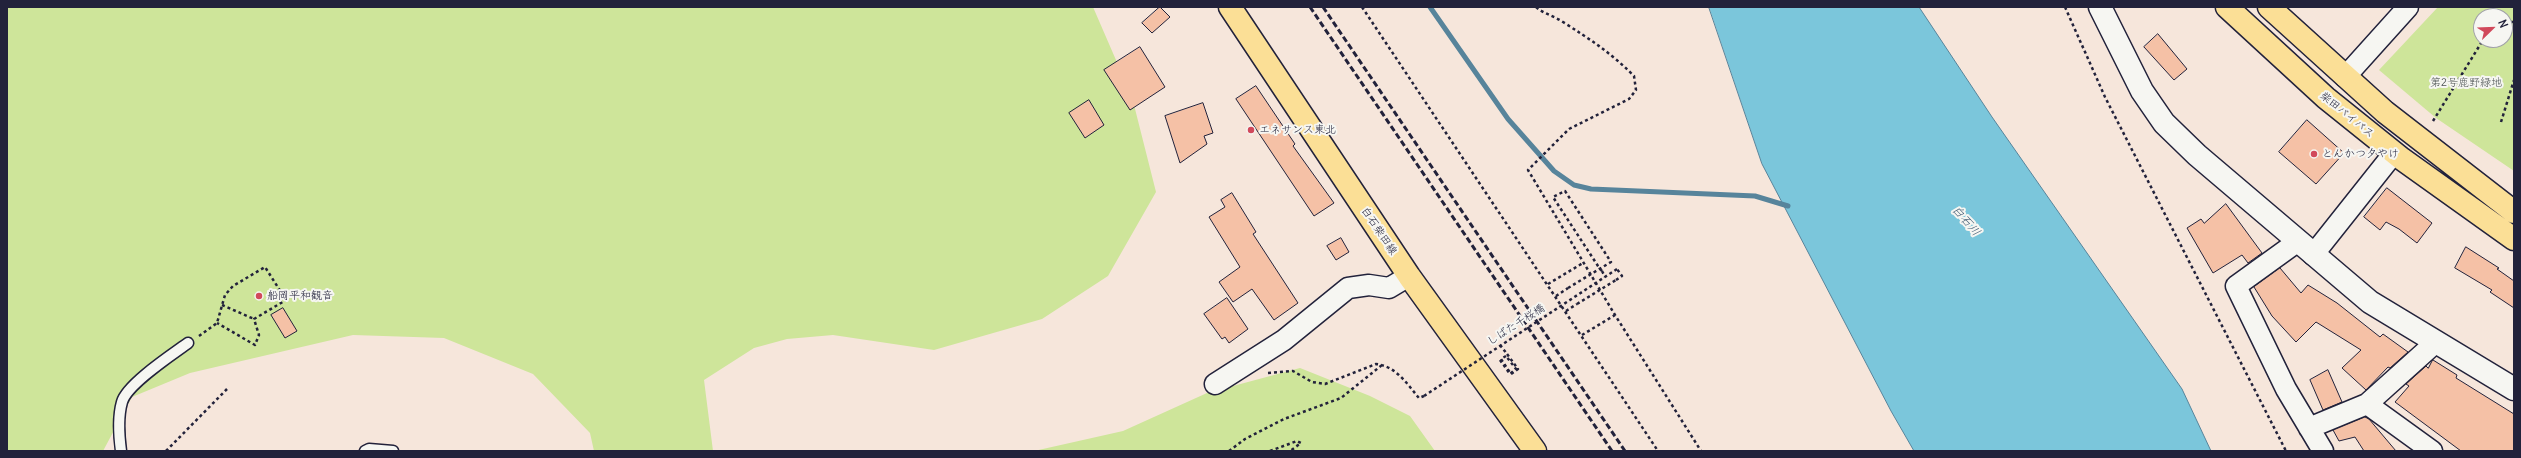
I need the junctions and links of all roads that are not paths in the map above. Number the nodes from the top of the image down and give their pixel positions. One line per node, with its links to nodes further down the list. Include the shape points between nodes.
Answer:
1 (1230, 7): 11 (main road, 白石柴田線)
2 (2100, 7): 10 (street, via 2142,91 2164,123)
3 (2227, 7): 7 (main road, 柴田バイパス, via 2326,98)
4 (2269, 7): 6 (main road)
5 (2408, 7): 6 (street)
6 (2345, 77): 8 (main road, via 2418,139)
7 (2394, 153): 9 (main road, 柴田バイパス); 10 (street)
8 (2514, 212)
9 (2514, 239)
10 (2305, 249): 12 (street, via 2370,302); 17 (street, via 2236,286 2286,389)
11 (1409, 276): 14 (street, via 1389,288 1369,285 1348,288 1284,340); 21 (main road, 白石柴田線)
12 (2436, 342): 15 (street); 16 (street)
13 (188, 343): 18 (lane, via 141,378 122,401)
14 (1215, 384)
15 (2514, 389)
16 (2367, 404): 17 (street); 23 (street)
17 (2309, 428): 22 (street)
18 (121, 451)
19 (365, 451): 20 (lane)
20 (393, 451)
21 (1535, 451)
22 (2323, 451)
23 (2432, 451)

